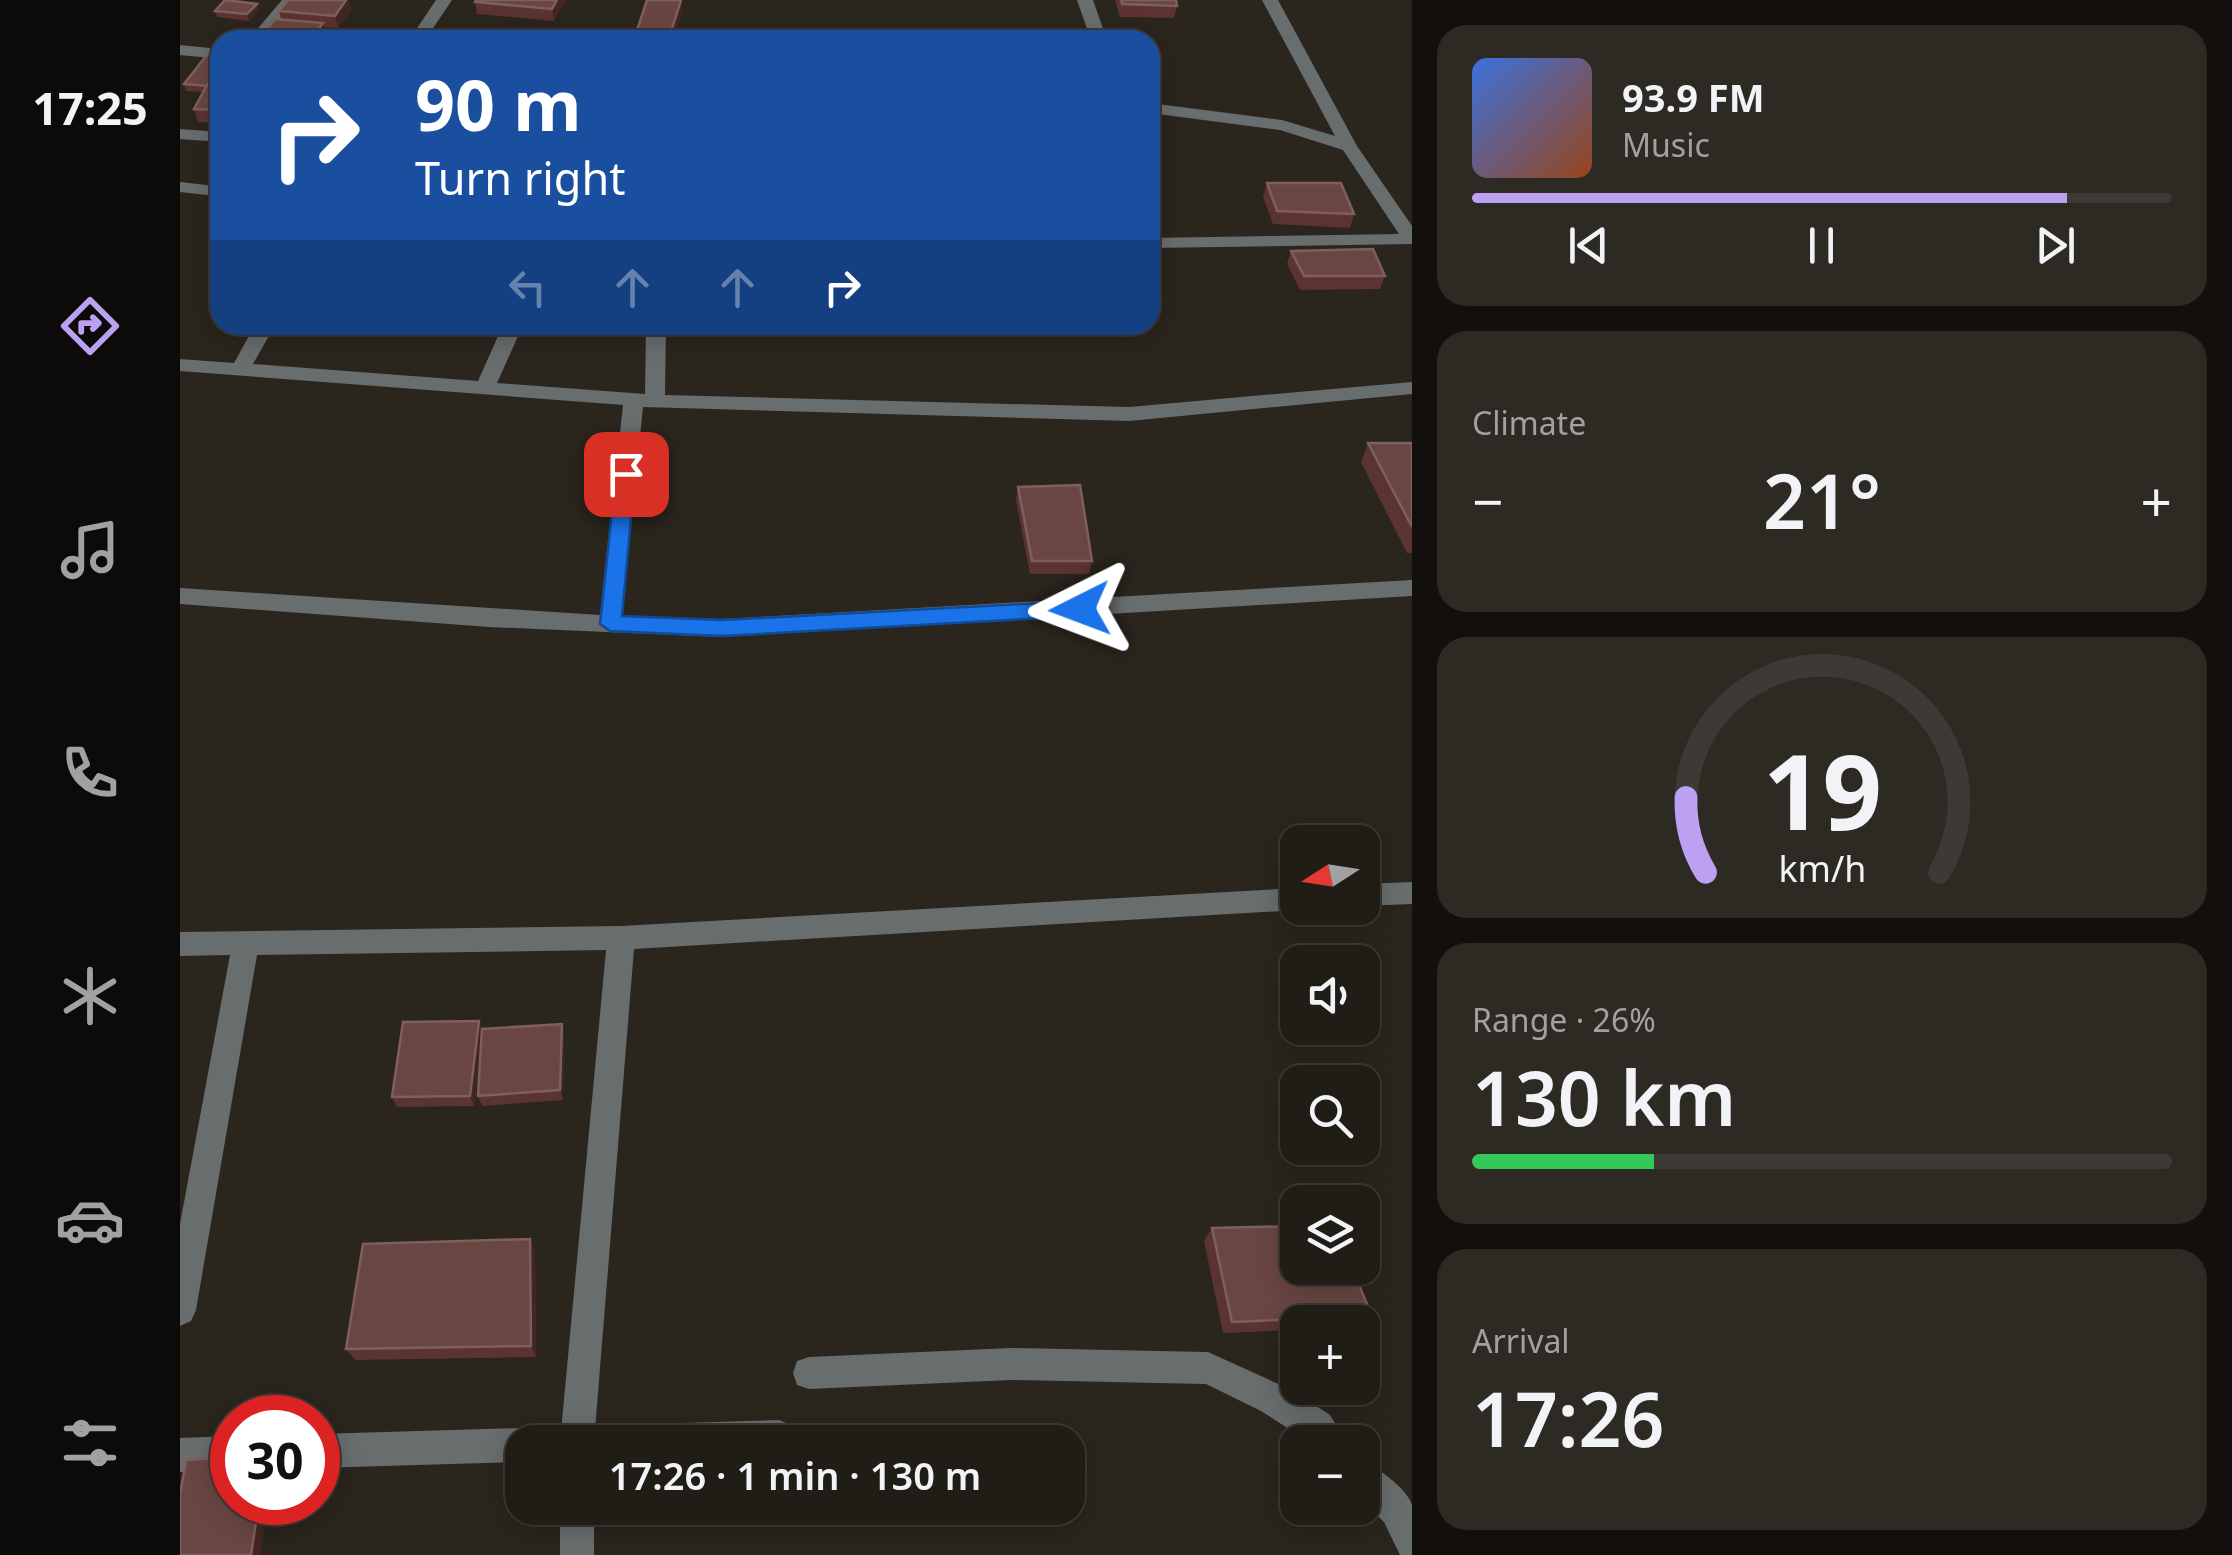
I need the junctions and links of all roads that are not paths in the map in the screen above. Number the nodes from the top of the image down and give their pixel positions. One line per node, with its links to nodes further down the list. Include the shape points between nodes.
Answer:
1 (290, 0): 5 (street)
2 (444, 0): 6 (street)
3 (1085, 0): 7 (street)
4 (1270, 0): 13 (street)
5 (264, 30)
6 (424, 30)
7 (1096, 30)
8 (180, 50): 9 (street)
9 (210, 53)
10 (1160, 109): 13 (street, via 1282,125)
11 (180, 134): 12 (street)
12 (210, 137)
13 (1349, 146): 17 (street)
14 (180, 187): 15 (street)
15 (206, 190)
16 (1412, 194): 17 (street)
17 (1384, 197): 19 (street)
18 (1412, 239): 20 (street)
19 (1412, 239)
20 (1160, 243)
21 (259, 335): 25 (street)
22 (509, 335): 26 (street)
23 (654, 335): 28 (street)
24 (180, 366): 25 (street)
25 (241, 369): 26 (street)
26 (485, 388): 28 (street)
27 (1412, 388): 28 (street, via 1129,414)
28 (644, 400): 31 (street)
29 (1412, 588): 31 (street, via 722,628)
30 (180, 596): 31 (street)
31 (610, 624)
32 (1412, 893): 33 (street)
33 (1380, 895)
34 (1280, 900): 35 (street)
35 (621, 938): 36 (street); 40 (street)
36 (246, 942): 37 (street); 38 (street)
37 (180, 944)
38 (180, 1310)
39 (809, 1373): 41 (street, via 1011,1364 1208,1368)
40 (578, 1425)
41 (1315, 1425)
42 (505, 1446): 43 (street)
43 (340, 1450)
44 (210, 1454): 45 (street)
45 (180, 1455)
46 (1380, 1495): 48 (street)
47 (577, 1525): 49 (street)
48 (1412, 1543)
49 (577, 1555)

